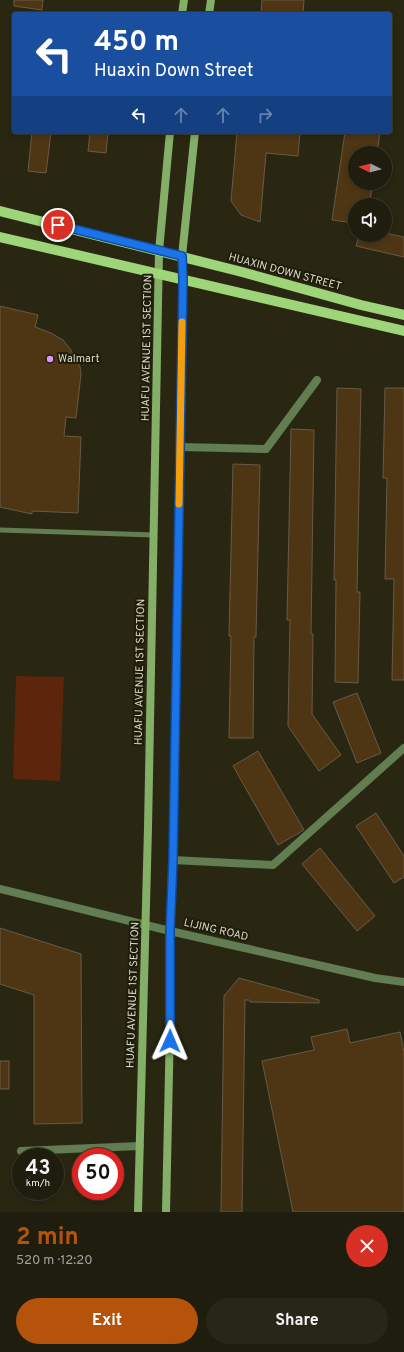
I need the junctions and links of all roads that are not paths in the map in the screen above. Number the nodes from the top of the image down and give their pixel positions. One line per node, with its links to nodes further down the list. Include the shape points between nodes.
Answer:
1 (184, 0): 3 (main road)
2 (211, 0): 4 (main road)
3 (182, 12)
4 (209, 12)
5 (170, 134): 9 (main road, HUAFU AVENUE 1ST SECTION)
6 (196, 134): 10 (main road)
7 (0, 210): 9 (main road, HUAXIN DOWN STREET)
8 (0, 238): 11 (main road)
9 (159, 250): 10 (main road, HUAXIN DOWN STREET); 11 (main road, HUAFU AVENUE 1ST SECTION)
10 (182, 256): 12 (main road); 13 (main road, HUAXIN DOWN STREET)
11 (159, 275): 12 (main road); 18 (main road, HUAFU AVENUE 1ST SECTION)
12 (183, 280): 14 (main road); 16 (main road)
13 (404, 315)
14 (404, 331)
15 (317, 380): 16 (street, via 266,448)
16 (180, 447): 20 (main road)
17 (0, 530): 18 (lane)
18 (154, 535): 22 (main road, HUAFU AVENUE 1ST SECTION)
19 (404, 748): 20 (street, via 273,865)
20 (173, 860): 23 (main road)
21 (0, 889): 22 (street, LIJING ROAD)
22 (146, 925): 23 (street, LIJING ROAD); 25 (main road, HUAFU AVENUE 1ST SECTION)
23 (170, 931): 24 (street, LIJING ROAD, via 375,978); 28 (main road)
24 (404, 982)
25 (140, 1146): 26 (street); 27 (main road, HUAFU AVENUE 1ST SECTION)
26 (64, 1149)
27 (138, 1212)
28 (166, 1212)

